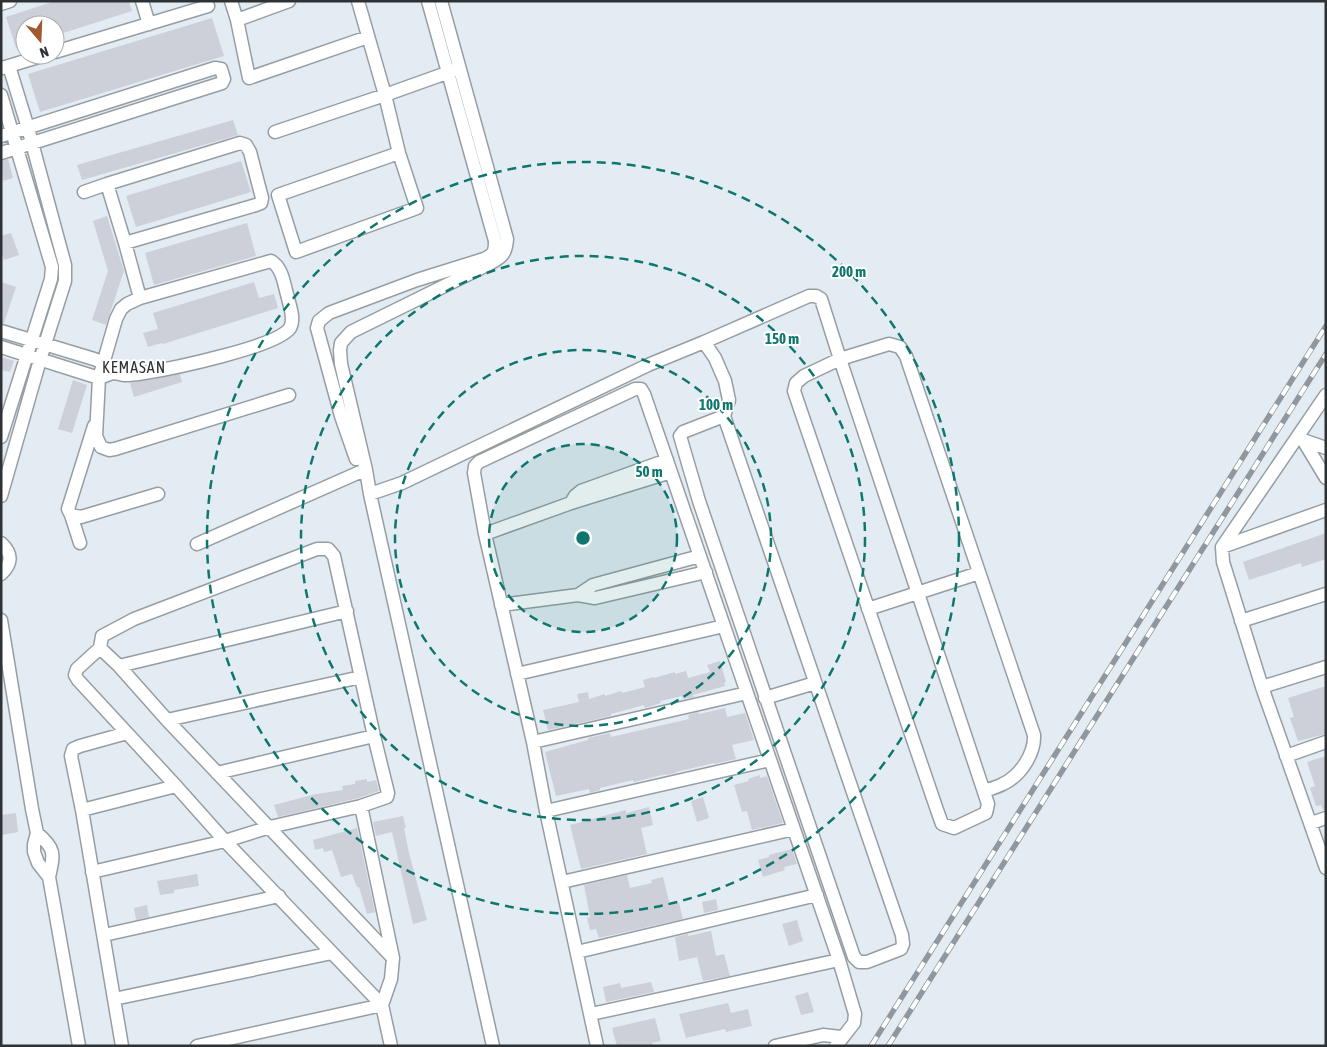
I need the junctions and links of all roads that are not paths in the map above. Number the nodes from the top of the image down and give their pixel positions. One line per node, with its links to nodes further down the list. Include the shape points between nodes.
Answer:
1 (10, 1): 8 (street)
2 (142, 1): 11 (street)
3 (231, 1): 10 (street)
4 (288, 1): 10 (street)
5 (358, 1): 12 (street)
6 (428, 1): 15 (street)
7 (440, 1): 15 (street)
8 (1, 4)
9 (208, 6): 11 (street)
10 (236, 20): 12 (street, via 250,78)
11 (149, 24): 13 (street)
12 (368, 37): 17 (street)
13 (65, 49)
14 (5, 67): 18 (street)
15 (454, 70): 17 (street); 48 (street, via 507,239 506,246 500,258 490,264 372,320 351,332 341,343 342,364 366,470); 48 (street, via 496,241 495,250 484,259 338,309 319,321 317,328 341,416)
16 (1, 95): 20 (street)
17 (385, 95): 19 (street); 24 (street)
18 (28, 128): 20 (street); 21 (street); 21 (street, via 215,68 220,69 224,79 222,83)
19 (275, 132)
20 (7, 134): 22 (street)
21 (32, 144): 22 (street); 32 (street, via 65,266 65,281)
22 (17, 148): 23 (street); 30 (street, via 52,267)
23 (1, 152)
24 (399, 153): 24 (street, via 417,208 296,252 278,195)
25 (107, 184): 26 (street); 27 (street); 27 (street, via 240,143 246,145 250,152 261,203)
26 (84, 192)
27 (125, 243): 28 (street)
28 (140, 298): 37 (street, via 121,309); 38 (street, via 271,260 280,270 292,320 290,328 276,338 245,350 142,374)
29 (1, 331): 30 (street)
30 (32, 340): 32 (street); 34 (street)
31 (704, 342): 35 (street, via 809,296 816,296 821,299); 43 (street, via 725,381 729,400); 51 (street, via 402,483)
32 (45, 344): 36 (street); 37 (street)
33 (1, 347): 34 (street)
34 (27, 355): 36 (street); 44 (street)
35 (840, 358): 62 (street, via 889,344 900,347 906,356); 64 (street); 68 (street, via 804,376 796,383 794,391)
36 (40, 360): 39 (street); 52 (street)
37 (104, 363): 38 (street); 39 (street)
38 (113, 373): 39 (street)
39 (99, 378): 42 (street)
40 (289, 394): 42 (street, via 109,450 101,448 96,436)
41 (1326, 395): 45 (street)
42 (97, 414): 54 (street, via 68,508)
43 (724, 416): 78 (street); 81 (street, via 680,436)
44 (1, 437)
45 (1300, 438): 46 (street); 49 (street); 59 (street)
46 (1326, 448)
47 (669, 466): 55 (street); 55 (street, via 644,394 641,389 635,389 479,462 474,473); 60 (street)
48 (363, 475): 51 (street); 58 (street)
49 (1326, 478)
50 (158, 494): 54 (street, via 81,516)
51 (370, 494): 118 (street)
52 (1, 496)
53 (1326, 510): 59 (street)
54 (71, 515): 57 (street)
55 (485, 534): 67 (street)
56 (1, 543): 63 (street, via 10,556)
57 (80, 543)
58 (197, 544)
59 (1222, 547): 71 (street)
60 (700, 556): 61 (street); 66 (street, via 593,585)
61 (706, 572): 66 (street, via 595,598); 72 (street)
62 (979, 573): 64 (street); 91 (street, via 1034,735 1028,758 1017,776)
63 (1, 574)
64 (918, 592): 68 (street); 91 (street)
65 (1326, 594): 71 (street)
66 (578, 595): 67 (street)
67 (501, 605): 76 (street)
68 (868, 609): 91 (street, via 942,824 954,828 986,813 988,804)
69 (347, 611): 73 (street, via 334,556 328,548 317,549 134,619 102,636); 74 (street); 77 (street)
70 (1, 620): 114 (street, via 37,833 34,852 49,877)
71 (1241, 621): 79 (street)
72 (724, 626): 76 (street); 80 (street)
73 (100, 648): 74 (street); 83 (street, via 77,668 75,675)
74 (119, 666): 82 (street)
75 (1326, 666): 79 (street)
76 (517, 674): 85 (street)
77 (361, 677): 82 (street); 84 (street)
78 (815, 683): 81 (street); 81 (street, via 902,935 901,949 867,962 859,962 854,957)
79 (1262, 687): 87 (street)
80 (747, 693): 85 (street); 88 (street)
81 (765, 698)
82 (167, 720): 89 (street)
83 (127, 734): 90 (street); 93 (street, via 73,750 71,756)
84 (374, 736): 89 (street); 92 (street, via 388,793 387,797)
85 (533, 742): 94 (street)
86 (1326, 742): 87 (street)
87 (1286, 756): 96 (street)
88 (770, 760): 94 (street); 98 (street)
89 (217, 773): 97 (street)
90 (176, 786): 93 (street); 99 (street)
91 (984, 791)
92 (360, 806): 97 (street); 108 (street)
93 (82, 810): 101 (street)
94 (546, 811): 102 (street)
95 (1326, 818): 96 (street)
96 (1311, 823): 100 (street)
97 (270, 828): 99 (street); 108 (street)
98 (794, 829): 102 (street); 103 (street)
99 (225, 841): 101 (street); 104 (street)
100 (1326, 868)
101 (92, 872): 105 (street)
102 (562, 882): 107 (street)
103 (817, 895): 107 (street); 109 (street)
104 (279, 896): 105 (street); 106 (street)
105 (104, 935): 110 (street)
106 (332, 952): 110 (street); 111 (street)
107 (577, 952): 112 (street)
108 (393, 958): 111 (street)
109 (839, 960): 112 (street); 113 (street, via 855,1014 854,1023)
110 (114, 999): 115 (street)
111 (382, 1005): 116 (street); 117 (street)
112 (591, 1014): 119 (street)
113 (838, 1041): 120 (street, via 823,1035)
114 (79, 1046)
115 (122, 1046)
116 (197, 1046)
117 (391, 1046)
118 (493, 1046)
119 (598, 1046)
120 (775, 1046)

